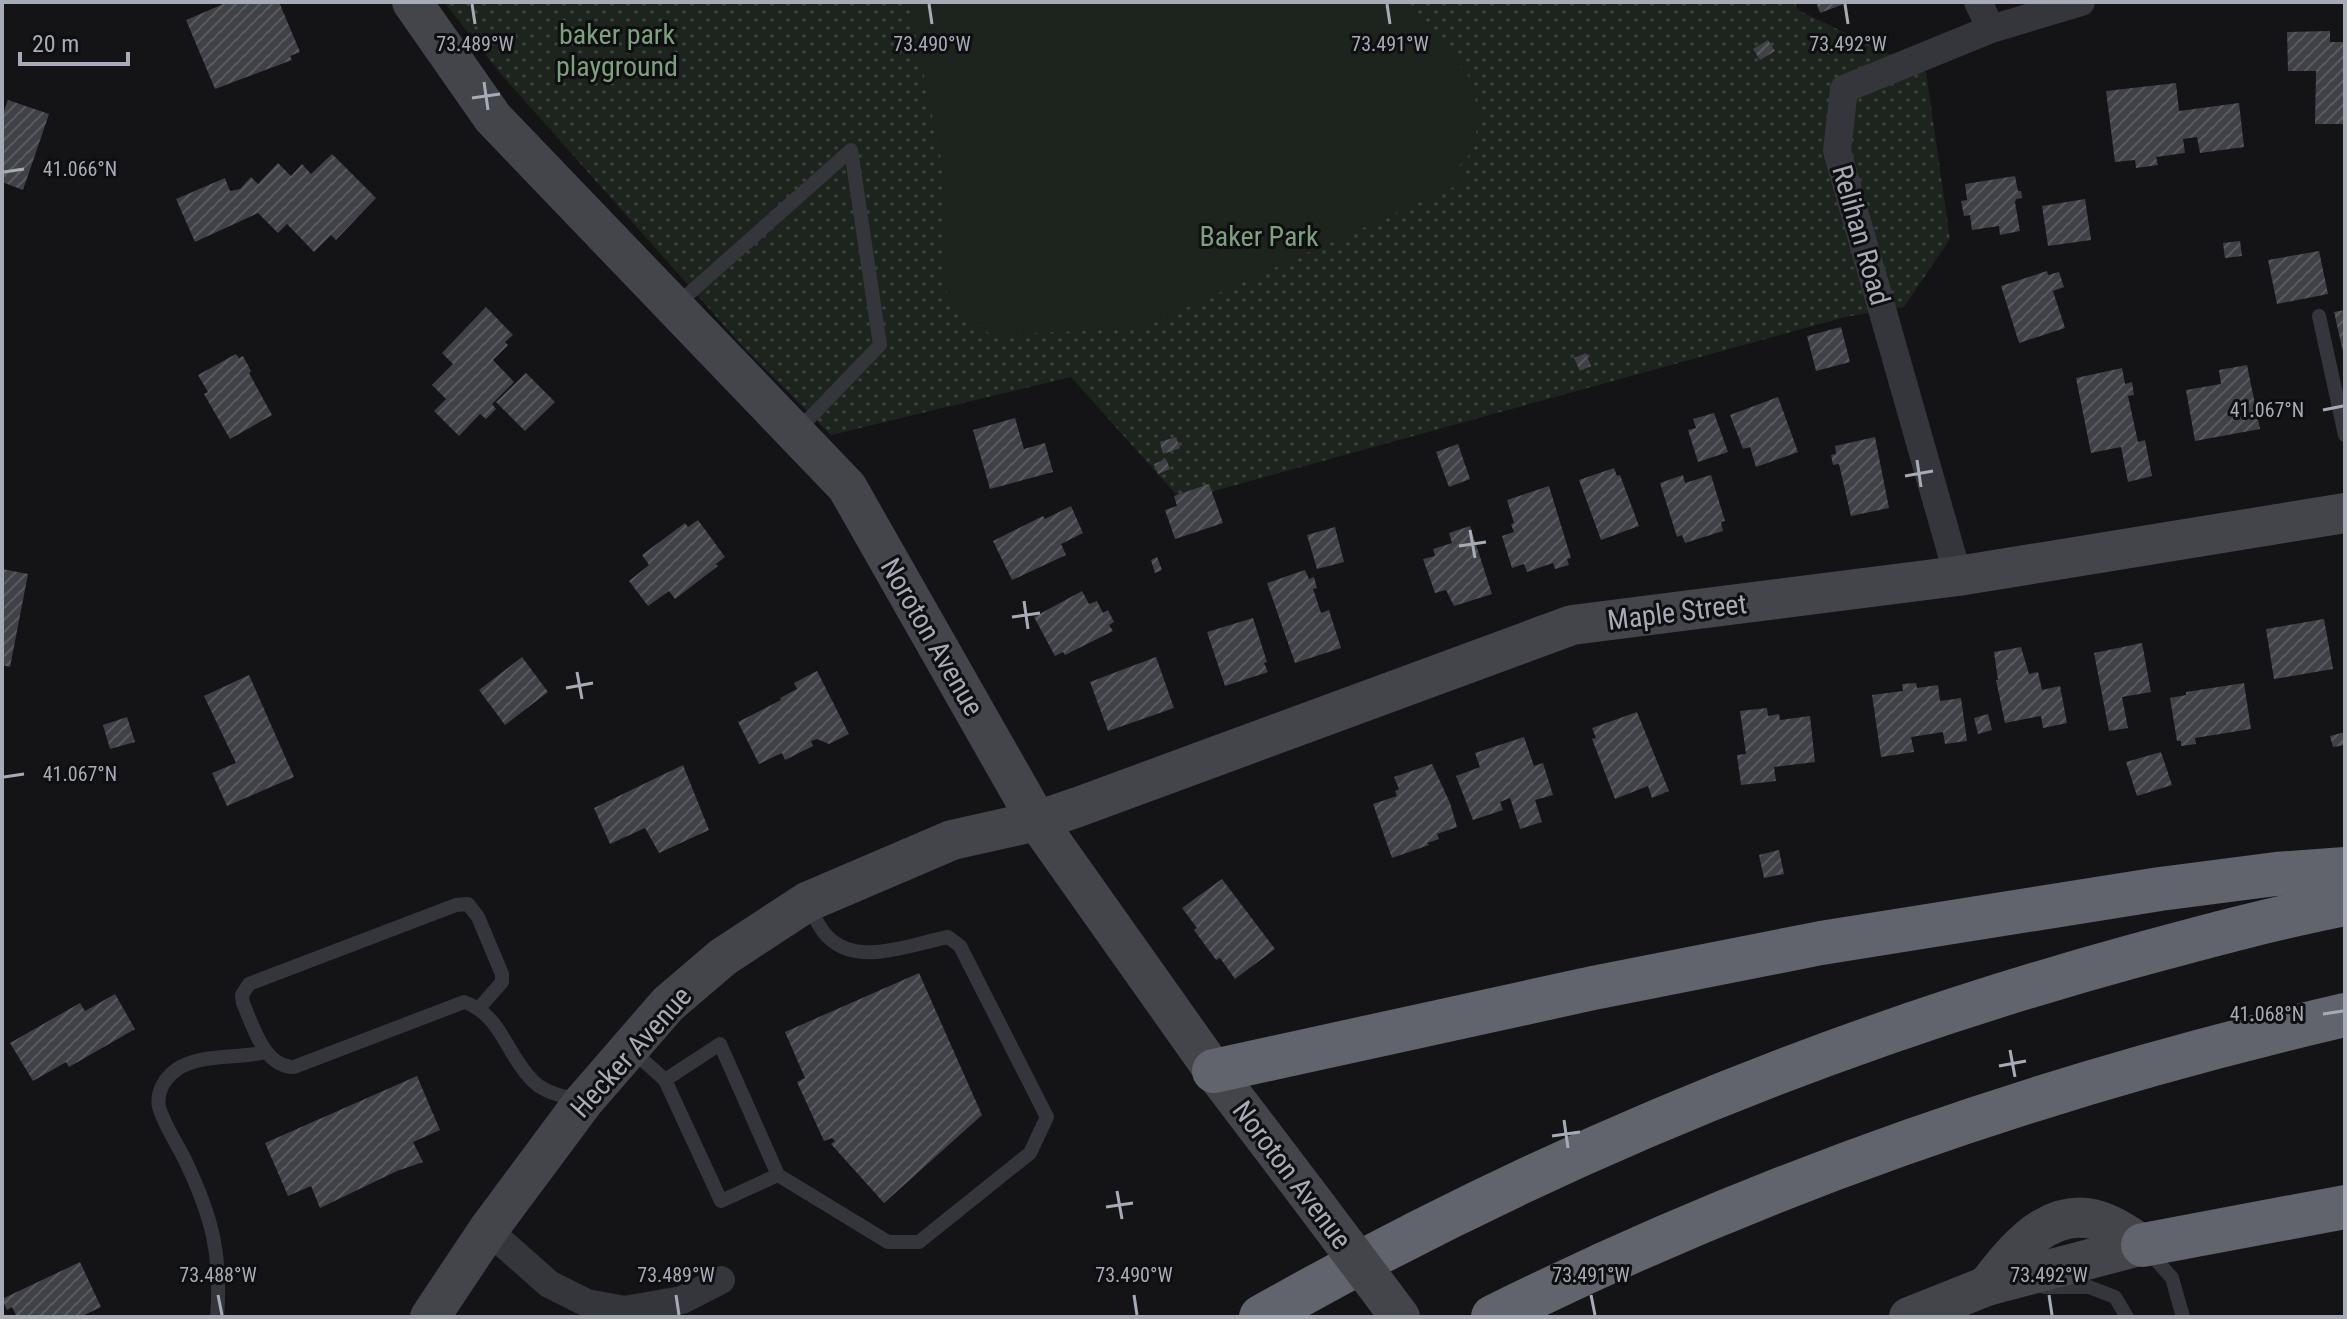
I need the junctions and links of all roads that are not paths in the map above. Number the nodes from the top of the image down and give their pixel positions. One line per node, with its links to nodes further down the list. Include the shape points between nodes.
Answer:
1 (412, 2): 5 (main road, Noroton Avenue, via 493,118)
2 (1978, 2): 4 (street)
3 (2081, 2): 4 (street, Relihan Road)
4 (1991, 29): 10 (street, Relihan Road, via 1844,89 1837,151)
5 (674, 307): 7 (main road, Noroton Avenue); 7 (lane, via 851,150 880,345)
6 (2319, 316): 8 (lane)
7 (795, 433): 11 (main road, Noroton Avenue, via 847,487)
8 (2345, 435)
9 (2345, 513): 10 (main road, Maple Street)
10 (1958, 576): 11 (main road, Maple Street, via 1572,625)
11 (1037, 821): 13 (main road, Hecker Avenue, via 952,840); 19 (main road, Noroton Avenue)
12 (2345, 869): 19 (highway, via 2160,889 1821,943)
13 (807, 902): 17 (main road, Hecker Avenue, via 723,957 668,1004); 22 (lane, via 826,935 844,949 868,953 948,937 960,946 1047,1117 1030,1153 919,1242 888,1242)
14 (2345, 904): 30 (highway, via 2086,969 1825,1054 1585,1153 1354,1265)
15 (480, 1007): 18 (lane, via 464,1002 294,1067); 18 (lane, via 502,982 502,974 478,917 468,904 456,905 249,984 243,1003); 21 (lane, via 533,1082)
16 (2345, 1015): 32 (highway, via 2146,1065 1892,1145 1652,1242)
17 (630, 1048): 20 (lane); 21 (main road, Hecker Avenue)
18 (266, 1052): 28 (lane, via 205,1059 179,1067 163,1080 159,1105 214,1230)
19 (1214, 1071): 31 (main road, Noroton Avenue, bridge)
20 (665, 1080): 22 (lane, via 721,1201); 22 (lane, via 720,1044)
21 (583, 1102): 24 (main road, Hecker Avenue)
22 (778, 1175)
23 (2345, 1207): 25 (highway)
24 (488, 1230): 26 (street, via 549,1284 587,1303 624,1310 682,1300); 29 (main road, Hecker Avenue)
25 (2143, 1245): 27 (main road, via 2094,1219 2050,1224 2018,1246); 35 (lane, via 2172,1278)
26 (721, 1280)
27 (1987, 1286): 33 (main road); 34 (lane, via 2089,1287 2115,1297)
28 (217, 1317)
29 (430, 1317)
30 (1261, 1317)
31 (1400, 1317)
32 (1493, 1317)
33 (1909, 1317)
34 (2127, 1317)
35 (2183, 1317)

